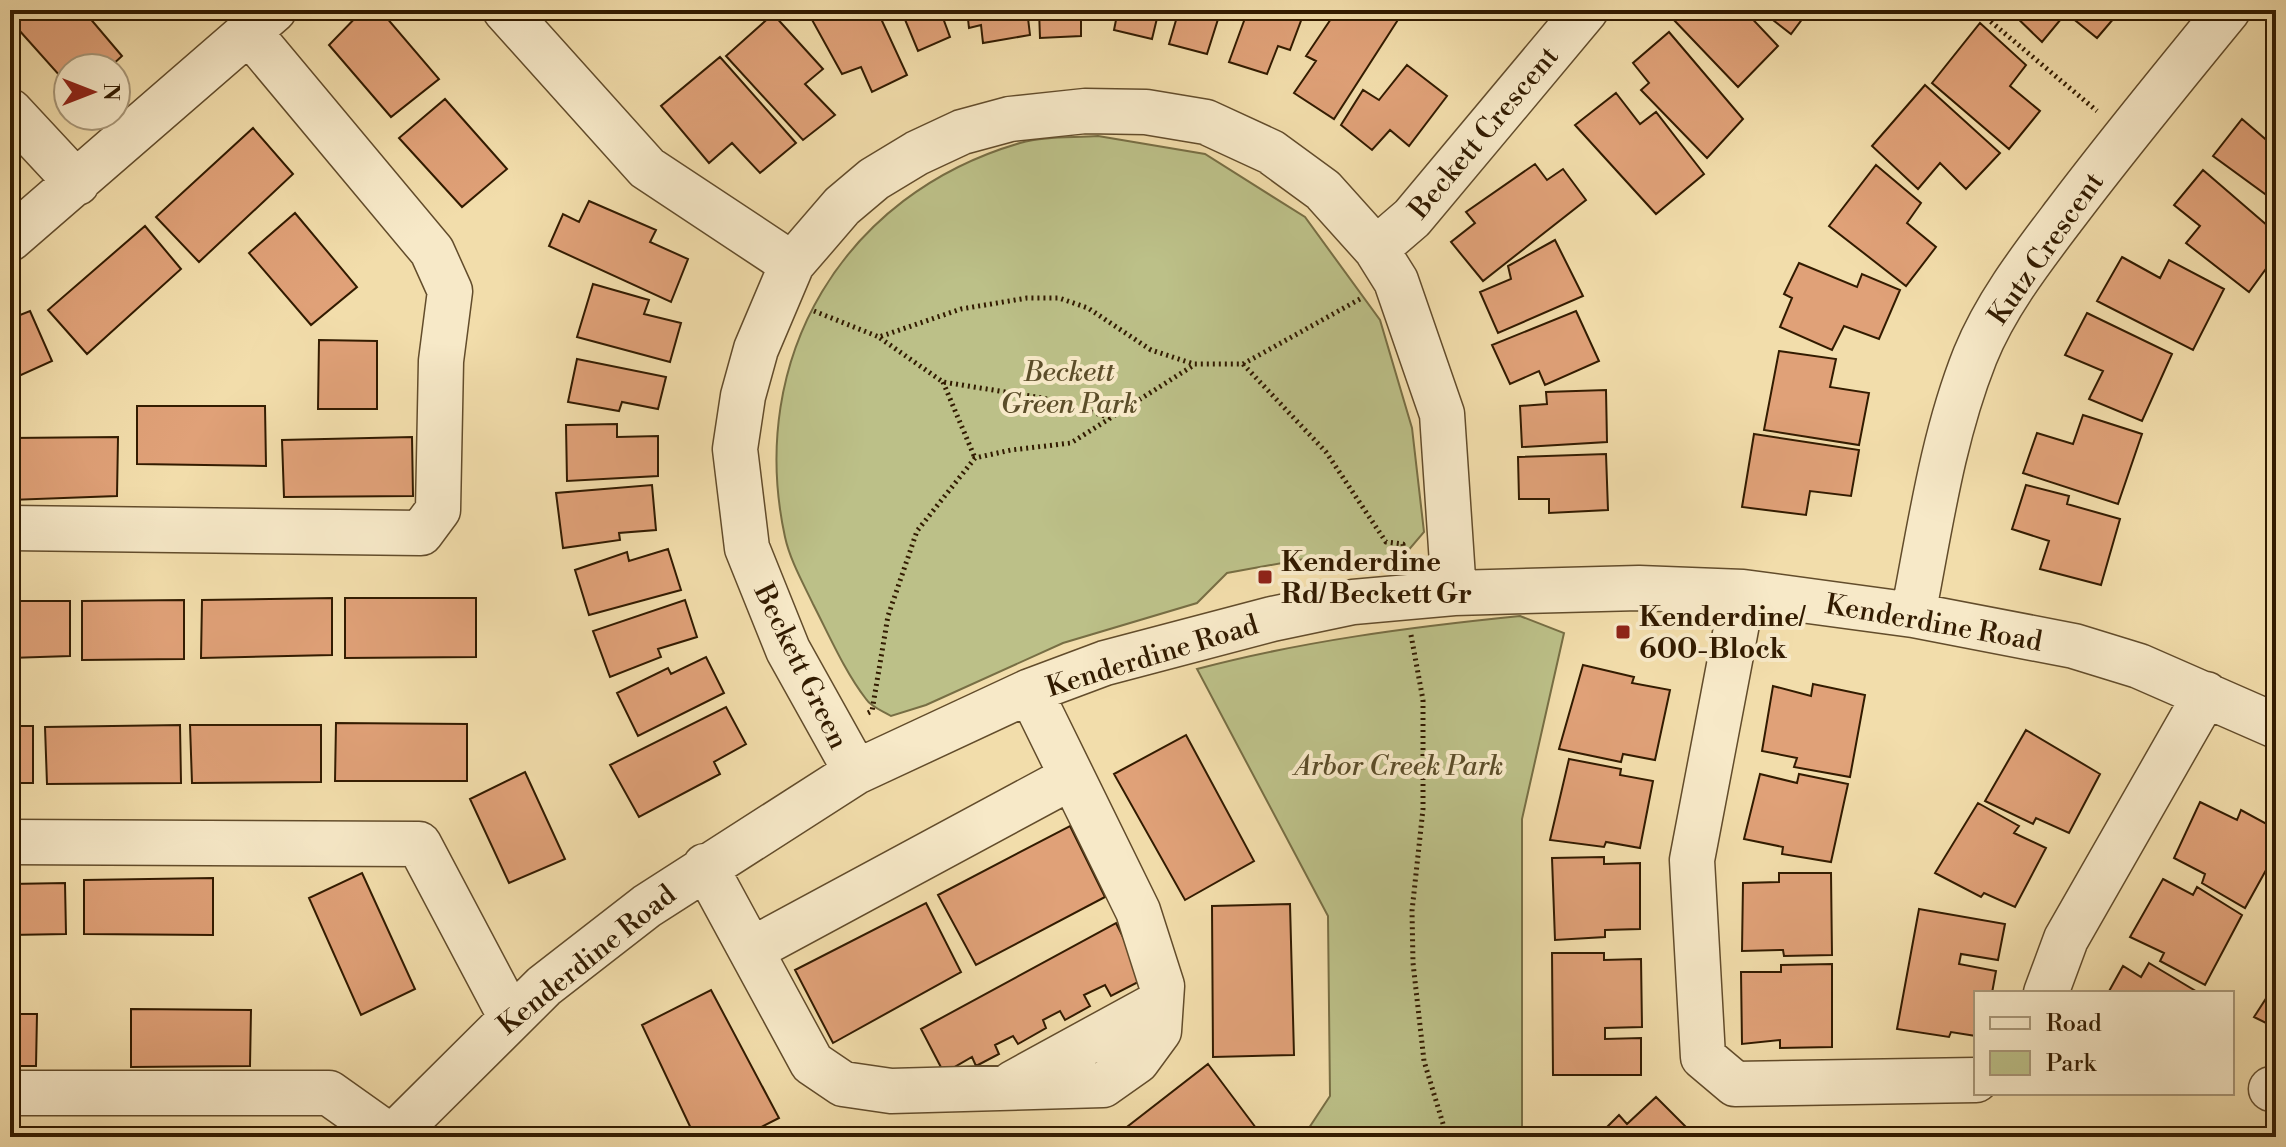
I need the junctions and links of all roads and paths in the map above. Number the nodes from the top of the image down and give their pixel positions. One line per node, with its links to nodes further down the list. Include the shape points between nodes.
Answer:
1 (505, 10): 11 (street, via 647,168)
2 (1586, 10): 10 (street, Beckett Crescent, via 1412,218)
3 (1977, 10): 7 (path)
4 (2228, 10): 22 (street, Kutz Crescent, via 2125,135 1997,312 1976,353 1947,439)
5 (262, 21): 8 (street); 18 (street, via 432,251 450,291 441,361 438,510 421,533)
6 (10, 111): 8 (street)
7 (2101, 114)
8 (77, 183): 9 (street)
9 (10, 239)
10 (1386, 265): 11 (street, Beckett Green, via 1323,190 1271,152 1191,119 1085,111 1010,119 962,132 917,153 842,206); 14 (path); 20 (street, Beckett Green, via 1442,414)
11 (784, 280): 12 (path); 26 (street, Beckett Green, via 743,396 735,449 747,548 788,650)
12 (879, 337): 13 (path, via 961,309 1059,298 1088,308 1151,350); 15 (path)
13 (1194, 364): 14 (path); 16 (path)
14 (1243, 364): 21 (path, via 1326,452 1386,542 1403,544)
15 (943, 382): 16 (path, via 1043,398); 17 (path)
16 (1112, 418): 17 (path, via 1071,443)
17 (975, 458): 26 (path, via 917,531 888,616 872,711)
18 (10, 528)
19 (1743, 592): 20 (street, Kenderdine Road, via 1639,588); 22 (street, Kenderdine Road); 34 (street, via 1692,860 1703,1057 1735,1084)
20 (1454, 593): 21 (street, Kenderdine Road)
21 (1407, 598): 23 (street, Kenderdine Road, via 1353,602 1272,619 1105,663); 37 (path, via 1423,700 1423,809 1413,899 1413,963 1424,1061)
22 (1913, 615): 24 (street, Kenderdine Road, via 2074,646)
23 (1030, 691): 27 (street, Kenderdine Road); 28 (street)
24 (2206, 694): 25 (street, Kenderdine Road); 32 (street, via 2066,939)
25 (2276, 726)
26 (833, 730): 27 (street, Beckett Green)
27 (856, 772): 30 (street, Kenderdine Road)
28 (1070, 778): 31 (street); 31 (street, via 1138,911 1162,986 1159,1031 1137,1061 1103,1085 891,1091 843,1084 812,1063)
29 (10, 842): 33 (street, via 419,844)
30 (705, 866): 31 (street); 33 (street, Kenderdine Road)
31 (751, 950)
32 (2047, 991)
33 (510, 1016): 36 (street, Kenderdine Road)
34 (1974, 1080)
35 (10, 1093): 36 (street, via 329,1093)
36 (392, 1137)
37 (1447, 1137)

